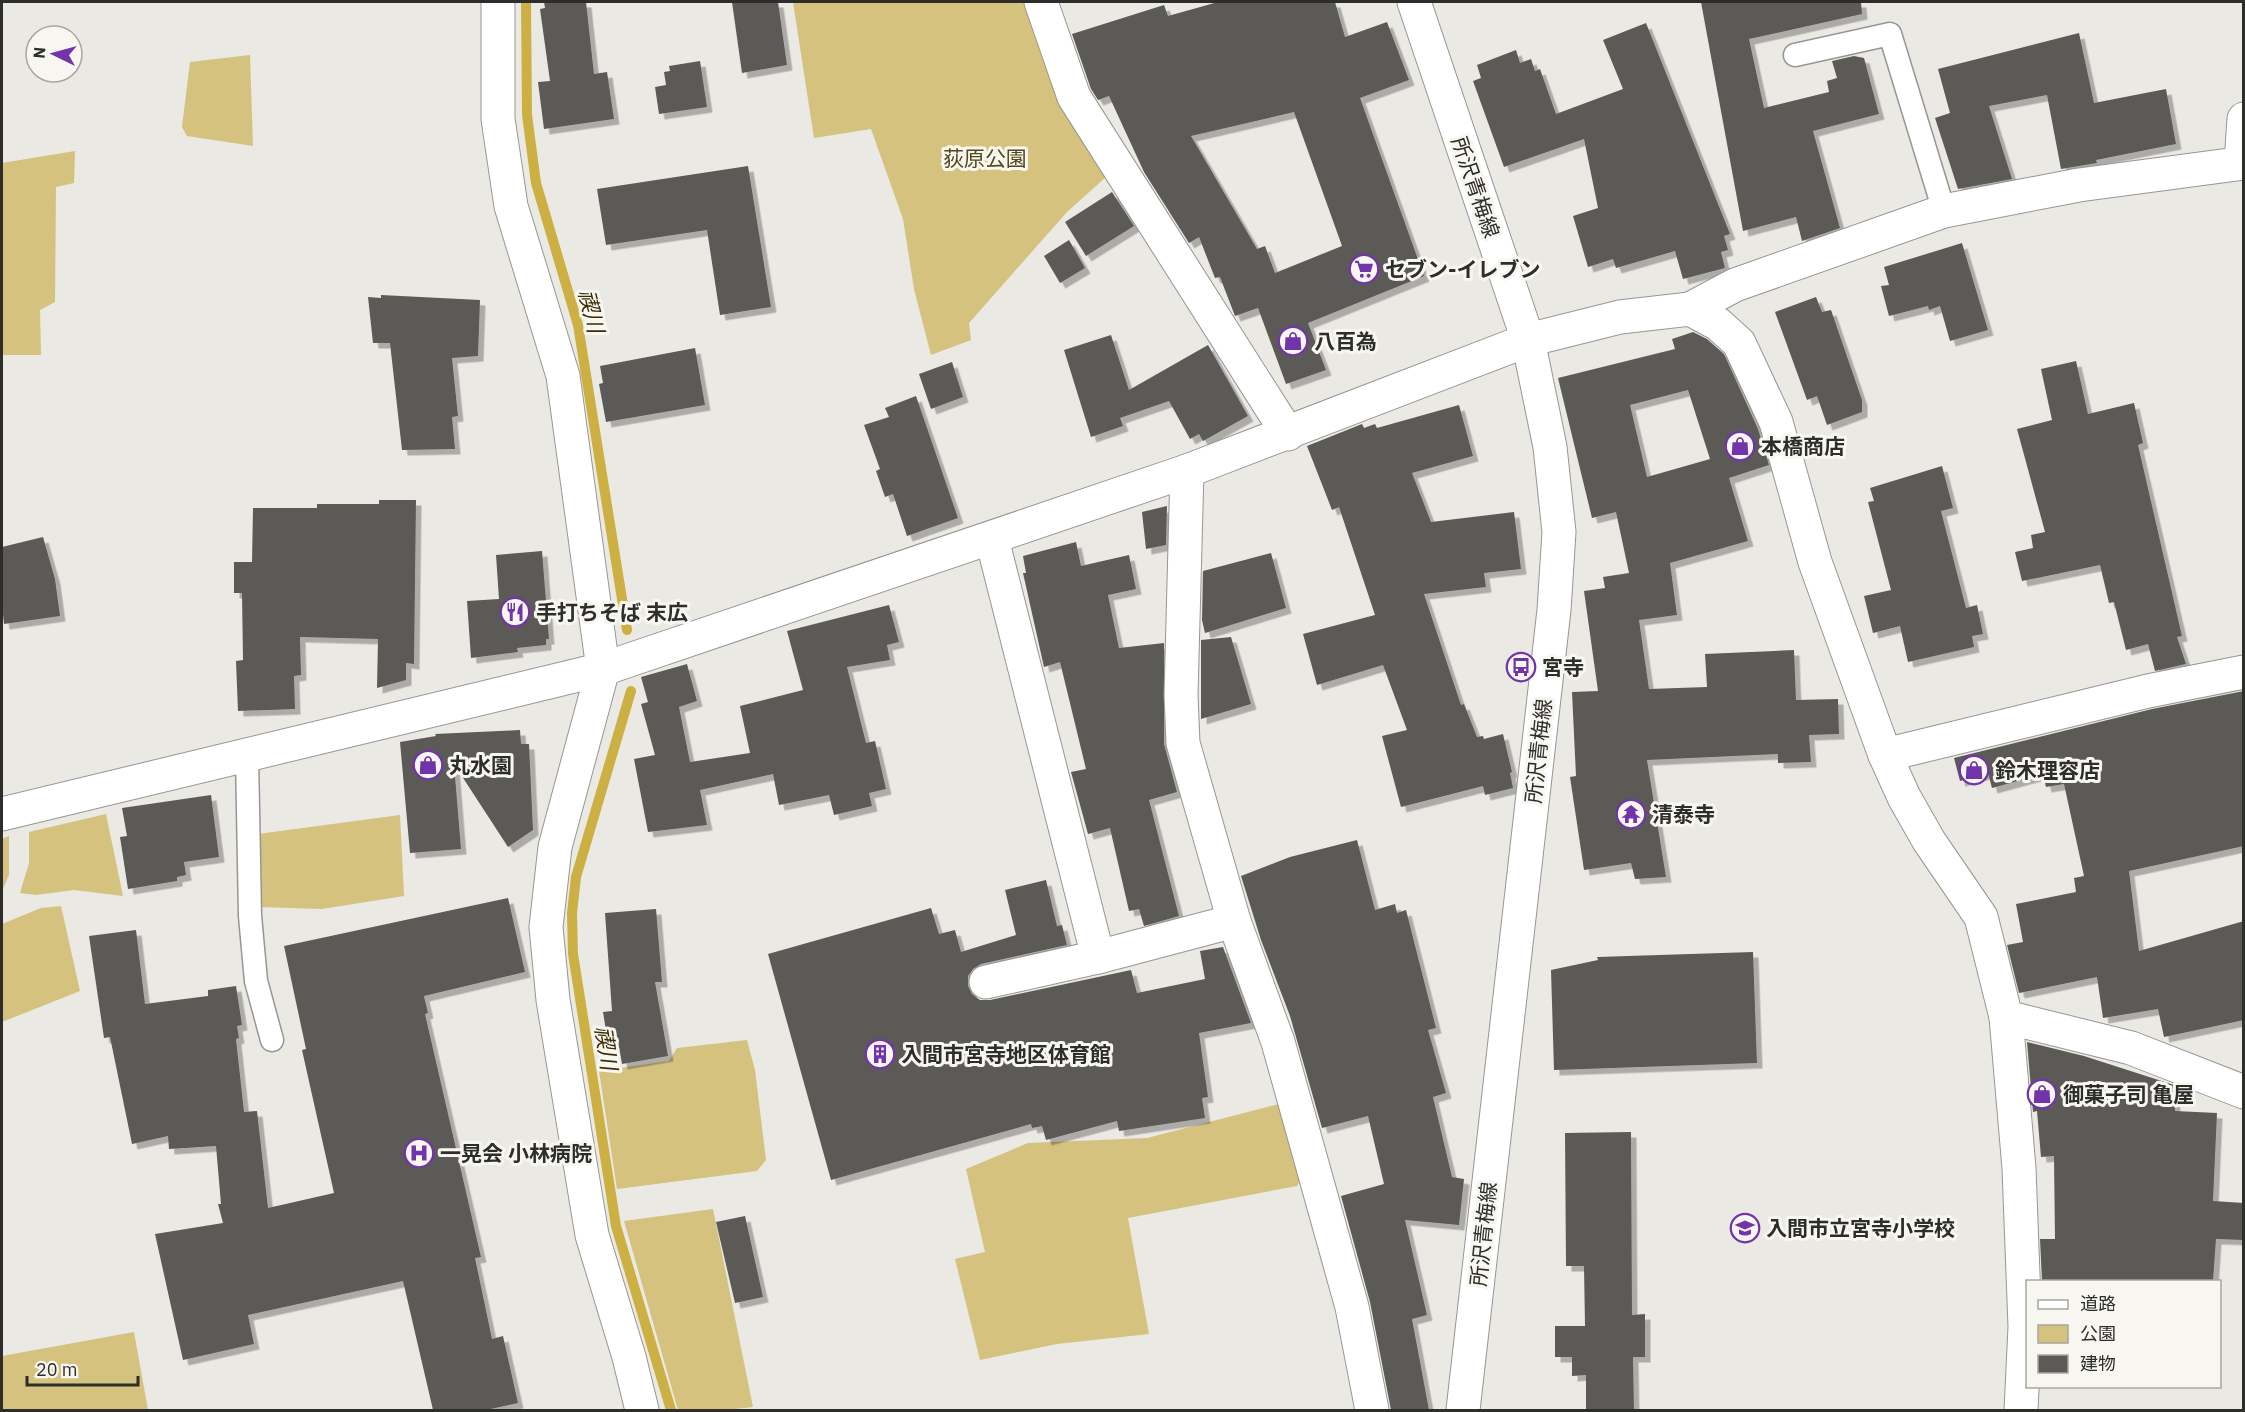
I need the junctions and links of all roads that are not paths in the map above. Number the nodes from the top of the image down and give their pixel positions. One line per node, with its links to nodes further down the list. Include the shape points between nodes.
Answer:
1 (498, 2): 13 (street, via 498,119 511,206 563,376)
2 (1041, 2): 10 (street, via 1074,97)
3 (1414, 2): 9 (street, 所沢青梅線)
4 (1795, 55): 7 (lane, via 1890,34)
5 (2244, 120): 6 (street)
6 (2242, 163): 7 (street, via 2079,185)
7 (1944, 211): 8 (street, via 1735,285)
8 (1690, 309): 9 (street, via 1620,317); 15 (street, via 1718,324 1739,343 1776,422 1815,562)
9 (1528, 340): 10 (street); 26 (street, 所沢青梅線, via 1550,447 1559,532 1554,610)
10 (1288, 434): 11 (street)
11 (1187, 471): 12 (street); 18 (street, via 1183,743)
12 (992, 539): 13 (street); 19 (street)
13 (603, 669): 16 (street); 24 (street, via 555,848 546,927 552,1000 592,1235)
14 (2244, 672): 15 (street, via 2148,691)
15 (1886, 755): 21 (street, via 1929,841 1981,917)
16 (247, 756): 17 (street); 22 (lane, via 250,916 256,981)
17 (2, 814)
18 (1234, 921): 19 (street); 25 (street, via 1281,1054 1352,1307)
19 (1098, 957): 20 (street)
20 (986, 982)
21 (2006, 1017): 23 (street, via 2131,1048); 27 (street, via 2019,1168 2025,1327)
22 (272, 1040)
23 (2244, 1092)
24 (642, 1410)
25 (1372, 1410)
26 (1463, 1410)
27 (2021, 1410)

